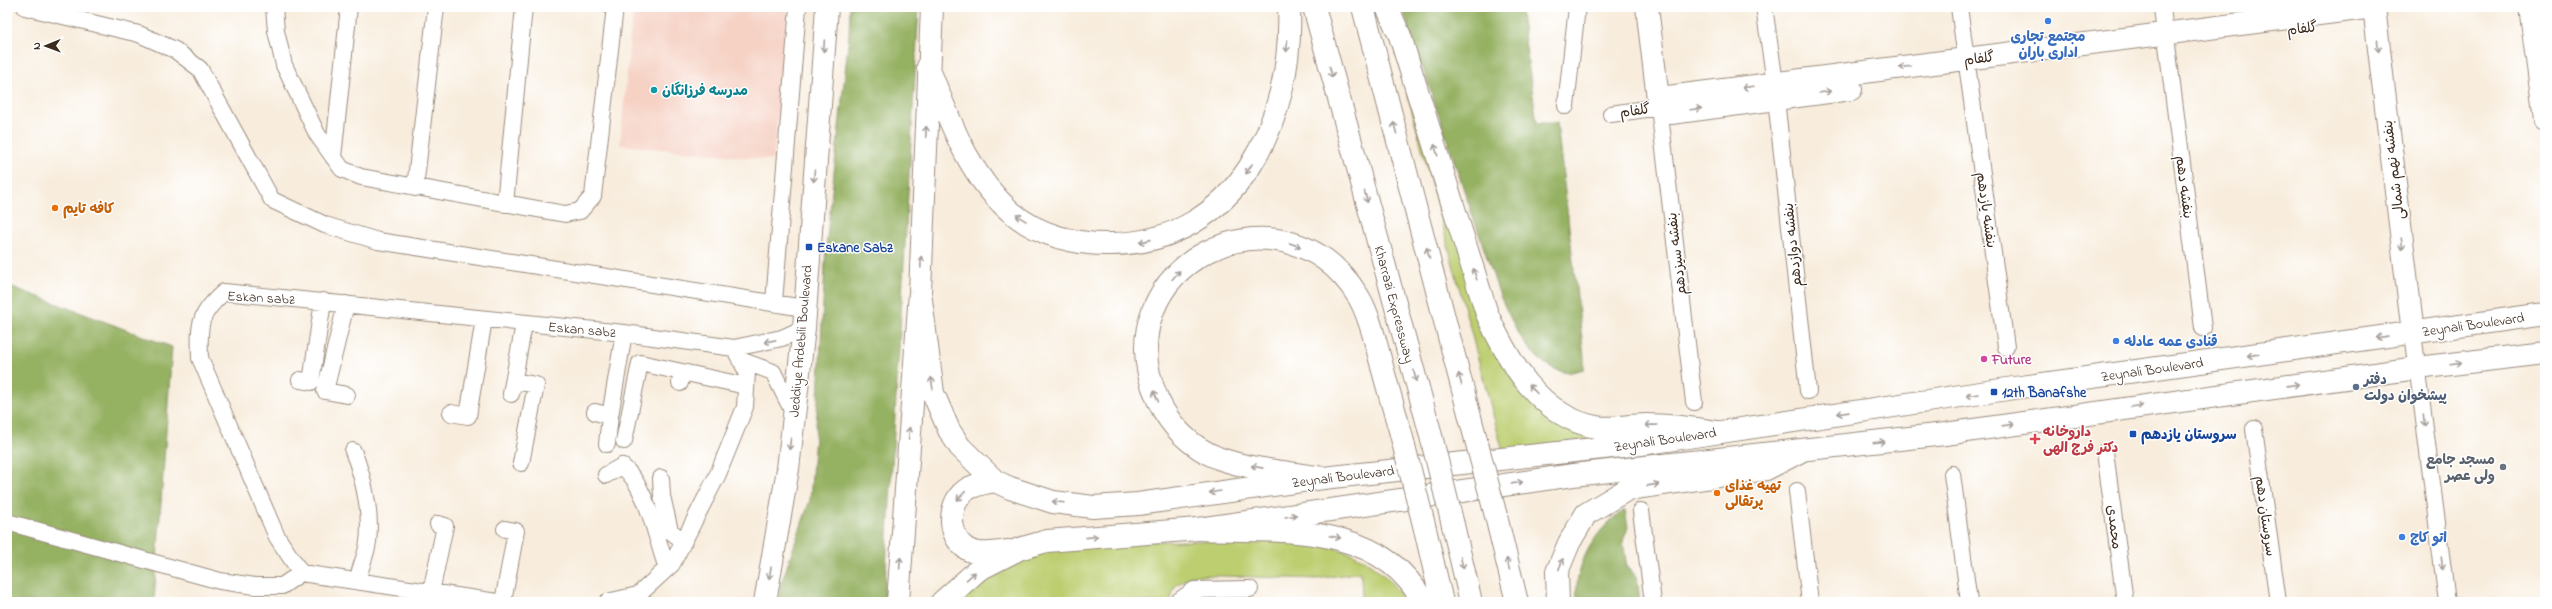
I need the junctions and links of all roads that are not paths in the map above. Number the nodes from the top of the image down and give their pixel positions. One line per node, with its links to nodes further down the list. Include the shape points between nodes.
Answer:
1 (25, 7): 34 (street, via 139,34 176,50 200,69 272,200 325,225 378,241)
2 (274, 7): 29 (street, via 276,31 284,65 317,134)
3 (349, 7): 29 (street)
4 (436, 7): 30 (street)
5 (524, 7): 31 (street)
6 (615, 7): 31 (street, via 593,196 580,211 565,214)
7 (798, 7): 34 (street)
8 (827, 7): 37 (main road, Jeddiye Ardebili Boulevard, one-way to 37)
9 (932, 7): 23 (main road)
10 (1289, 7): 23 (main road, one-way to 23, via 1285,67 1276,108 1250,168 1236,188 1206,215 1175,232 1139,242 1096,244 1072,241 1050,234 1012,213 979,177 966,156)
11 (1314, 7): 91 (main road, Kharrazi Expressway, one-way to 91, bridge, via 1429,428)
12 (1363, 7): 92 (main road, one-way to 12, bridge)
13 (1387, 7): 57 (main road, one-way to 13, via 1676,426 1598,428 1581,423 1554,408 1523,378 1498,338 1487,314 1400,36)
14 (1576, 7): 25 (street)
15 (1647, 7): 26 (main road)
16 (1764, 7): 24 (street, بنفشه دوازدهم)
17 (1959, 7): 22 (street, بنفشه یازدهم)
18 (2162, 7): 21 (street, بنفشه دهم)
19 (2530, 7): 28 (main road)
20 (2374, 11): 21 (main road, گلفام); 42 (main road, بنفشه نهم شمالی, one-way to 42)
21 (2166, 39): 22 (main road, گلفام); 40 (street, بنفشه دهم)
22 (1967, 66): 24 (main road, گلفام); 44 (street, بنفشه یازدهم)
23 (928, 67): 32 (main road, one-way to 23)
24 (1775, 91): 26 (main road, گلفام, via 1668,97); 51 (street, بنفشه دوازدهم)
25 (1566, 106)
26 (1659, 107): 27 (street, گلفام); 53 (street, بنفشه سیزدهم)
27 (1611, 114)
28 (2545, 119)
29 (332, 157): 30 (street, via 342,169 361,177)
30 (415, 188): 31 (street)
31 (505, 204)
32 (920, 292): 68 (main road, Zeynali Boulevard, one-way to 32, via 960,447 949,430 933,393); 86 (main road, one-way to 32)
33 (323, 301): 35 (street, Eskan sabz); 48 (street, via 310,382); 78 (street, Eskan sabz, via 224,292 206,308 199,333 200,358 277,538)
34 (774, 302): 37 (street)
35 (346, 304): 38 (street, Eskan sabz); 52 (street, via 325,391)
36 (2545, 314): 42 (main road, Zeynali Boulevard)
37 (804, 318): 46 (street, Eskan sabz, one-way to 46, via 782,338); 54 (main road, Jeddiye Ardebili Boulevard)
38 (484, 319): 39 (street, Eskan sabz); 55 (street, via 468,416)
39 (524, 324): 41 (street, Eskan sabz); 63 (street, via 513,388 536,385)
40 (2203, 328)
41 (624, 333): 46 (street, Eskan sabz); 59 (street, via 603,414)
42 (2413, 333): 43 (main road, Zeynali Boulevard, one-way to 43); 47 (street)
43 (2320, 346): 49 (main road); 57 (main road, Zeynali Boulevard, one-way to 57)
44 (2006, 347)
45 (2545, 353): 47 (main road, Zeynali Boulevard, one-way to 45)
46 (737, 354): 50 (street, via 747,372); 54 (street, Eskan sabz, via 774,372)
47 (2417, 368): 49 (main road, Zeynali Boulevard); 99 (street, one-way to 99)
48 (300, 380)
49 (2324, 381): 61 (main road, Zeynali Boulevard, one-way to 49)
50 (746, 386): 58 (street, via 681,378 640,363); 75 (street, via 745,407 718,474)
51 (1808, 391)
52 (347, 395)
53 (1694, 402)
54 (793, 412): 85 (main road, Jeddiye Ardebili Boulevard, one-way to 85, via 788,469)
55 (451, 413)
56 (2254, 429): 98 (street, سروستان دهم)
57 (1717, 432): 67 (main road, Zeynali Boulevard, via 1641,444)
58 (624, 441)
59 (607, 444)
60 (353, 451): 79 (street, via 363,487 368,522 367,547)
61 (1799, 452): 74 (main road, Zeynali Boulevard, one-way to 61, via 1573,475); 93 (main road, one-way to 61, via 1557,572 1569,543 1586,514 1628,489 1766,470)
62 (2105, 452): 97 (street, محمدی)
63 (521, 463)
64 (1952, 474): 96 (street)
65 (606, 475): 77 (street, via 622,466 630,472 651,517)
66 (661, 478): 75 (street, via 662,496 670,531)
67 (1323, 478): 68 (main road, Zeynali Boulevard, one-way to 68, via 1138,504 1093,507 1040,498); 90 (main road, one-way to 90, bridge, via 1218,458 1178,431 1162,410 1147,367 1146,343 1150,319 1159,298 1176,275 1191,261 1212,249 1248,239 1283,241 1316,255 1341,274 1359,297 1368,318 1401,434)
68 (995, 481): 76 (main road, one-way to 76, via 979,484 957,498 952,508 951,522 955,536 963,546 977,552 996,553)
69 (1797, 491): 95 (street)
70 (1641, 511): 94 (street)
71 (7, 522): 78 (street, via 220,581 255,586 282,586)
72 (438, 524): 81 (street, via 445,526)
73 (505, 529): 83 (street, via 516,531)
74 (1198, 529): 76 (main road, Zeynali Boulevard, one-way to 74, via 1047,541); 89 (main road, one-way to 89, via 1285,532 1342,538 1371,550 1390,562 1415,586)
75 (684, 541): 77 (street)
76 (1019, 549): 87 (main road, Zeynali Boulevard, one-way to 76, via 978,570)
77 (668, 568): 84 (street, via 638,594)
78 (301, 573): 79 (street)
79 (357, 581): 81 (street)
80 (1250, 589): 88 (street, via 1194,590)
81 (431, 592): 82 (street)
82 (497, 602)
83 (503, 602)
84 (607, 602)
85 (765, 602)
86 (898, 602)
87 (942, 602)
88 (1177, 602)
89 (1423, 602)
90 (1442, 602)
91 (1471, 602)
92 (1517, 602)
93 (1558, 602)
94 (1653, 602)
95 (1810, 602)
96 (1969, 602)
97 (2125, 602)
98 (2278, 602)
99 (2447, 602)

